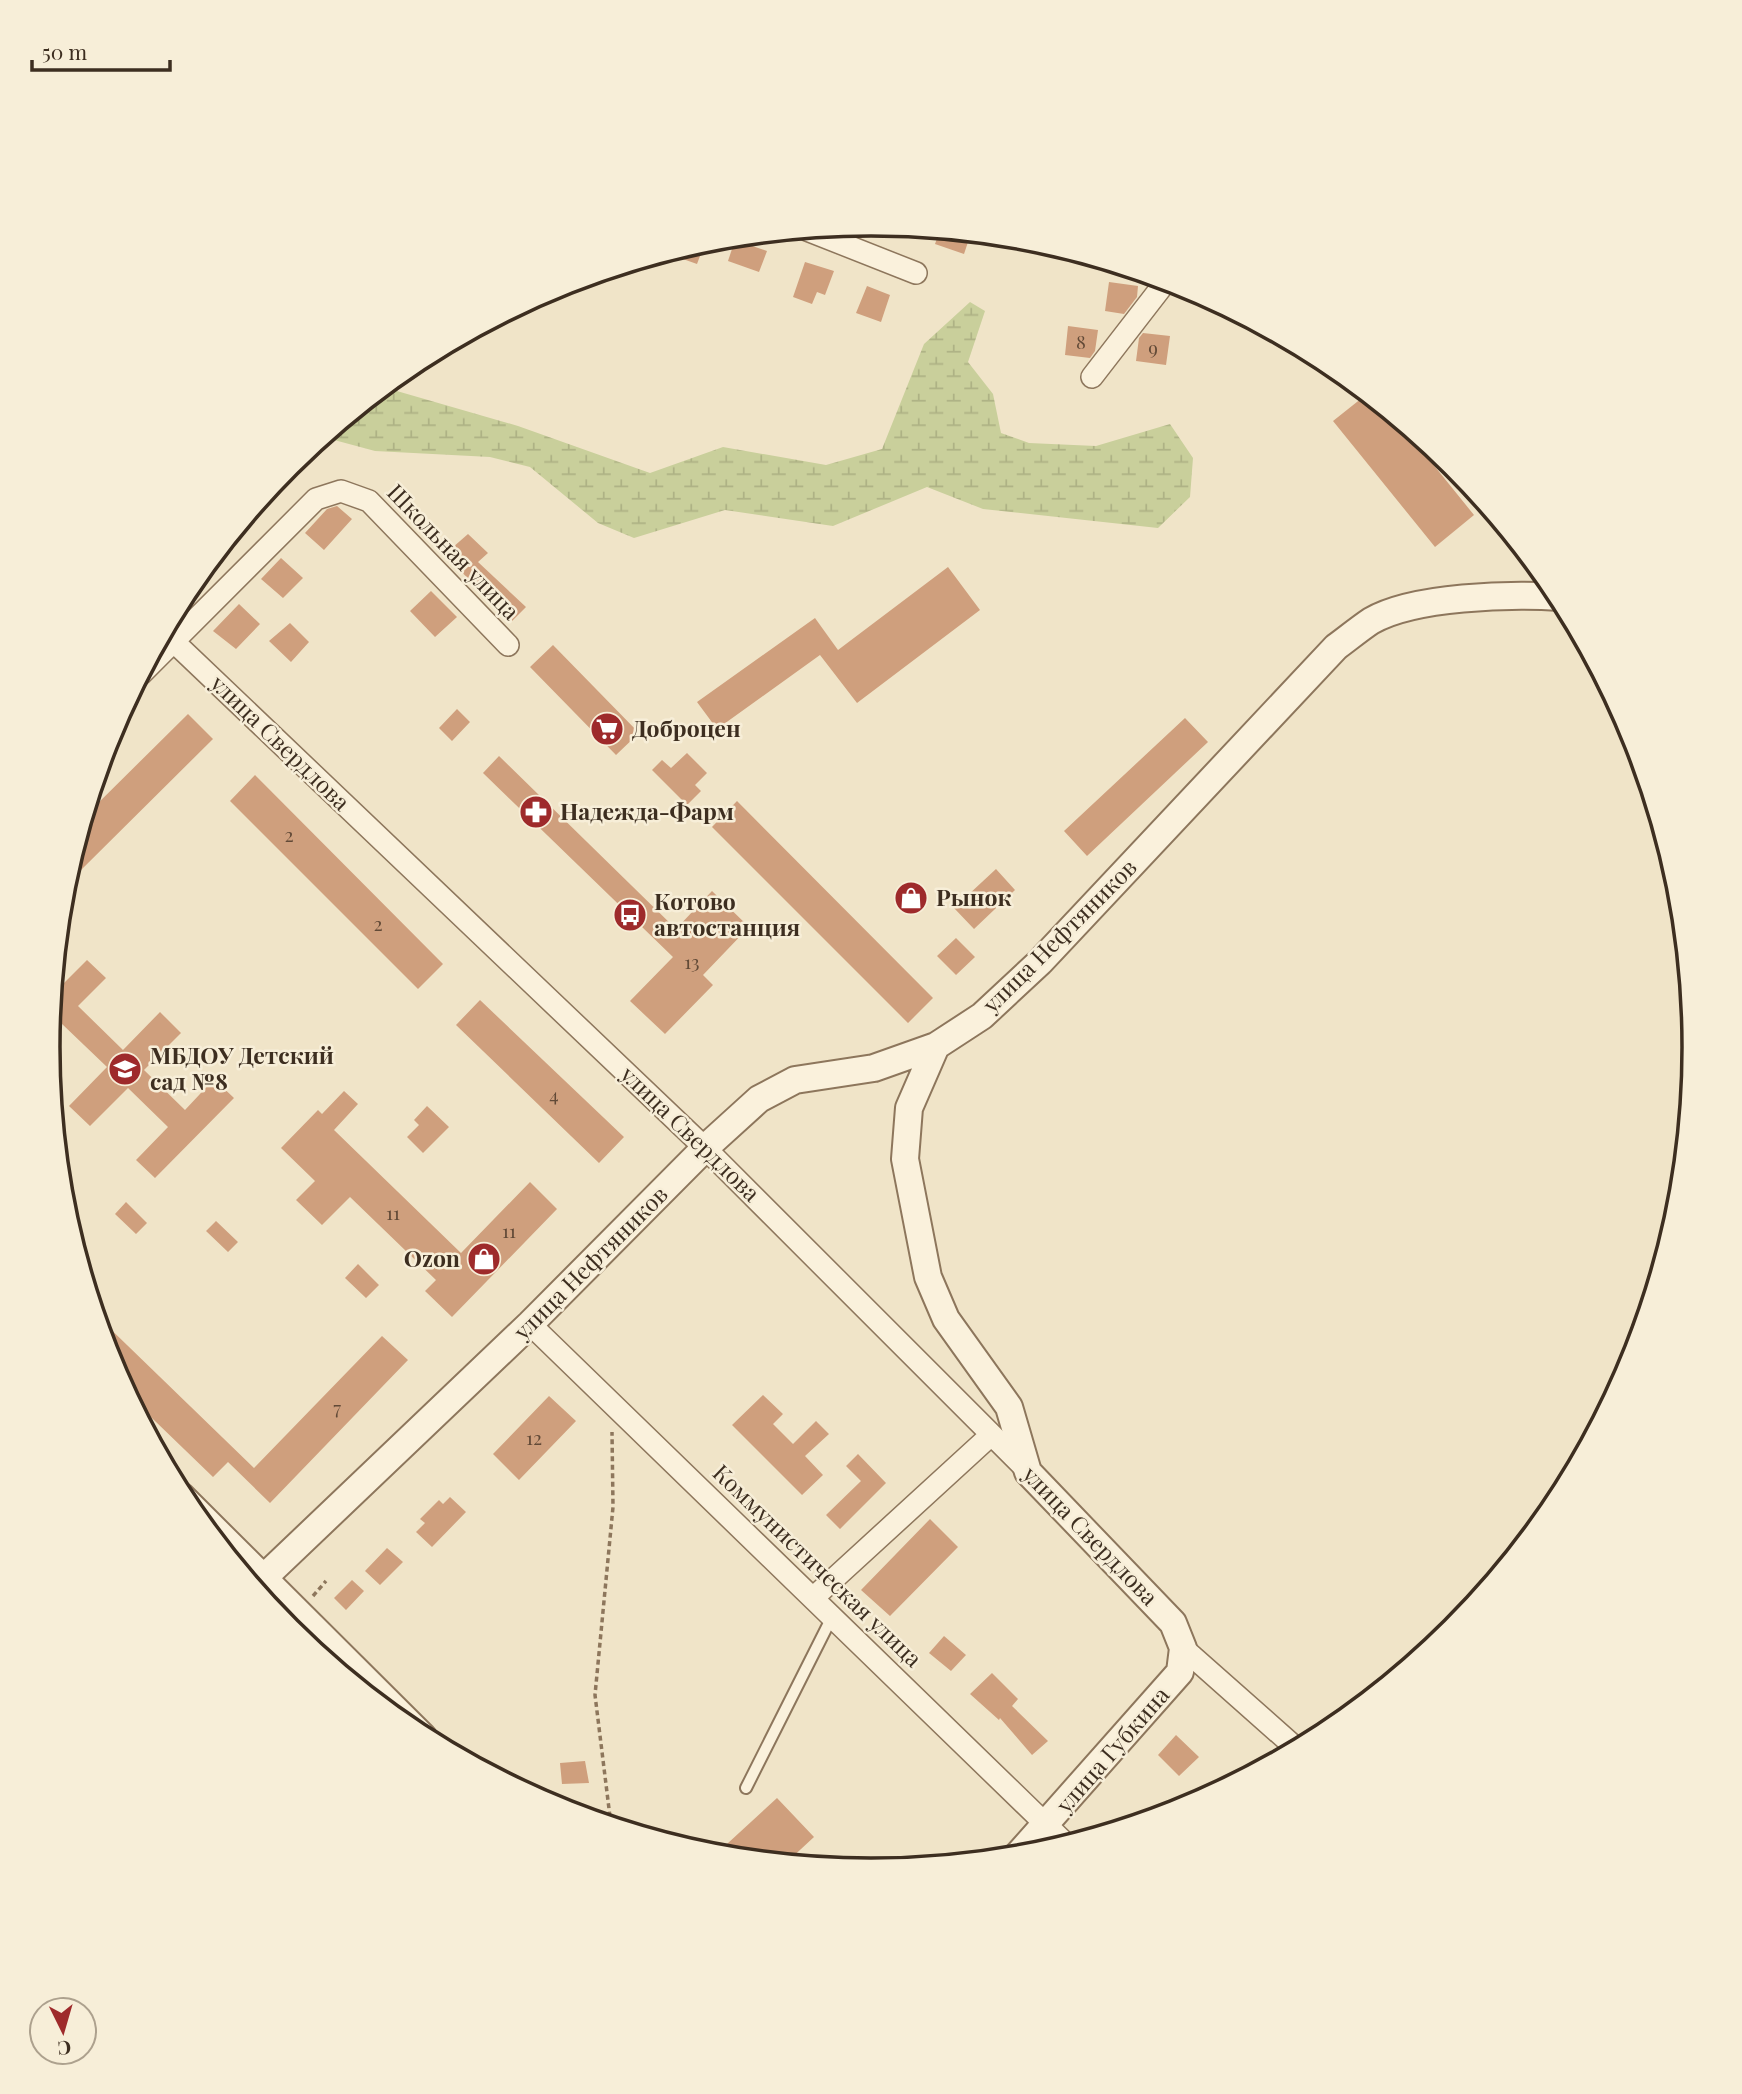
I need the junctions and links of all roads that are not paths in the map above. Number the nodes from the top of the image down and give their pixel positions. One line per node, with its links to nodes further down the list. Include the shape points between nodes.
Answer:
1 (824, 237): 2 (street)
2 (916, 273)
3 (1160, 289): 4 (street)
4 (1092, 377)
5 (1547, 597): 9 (street, улица Нефтяников, via 1419,605 1373,620 1336,647 1040,962 982,1016)
6 (173, 641): 7 (street, Школьная улица, via 316,499 341,491 369,500); 8 (street, Школьная улица); 10 (street, улица Свердлова)
7 (508, 645)
8 (162, 652)
9 (936, 1046): 10 (street, улица Нефтяников, via 874,1068 795,1080 759,1099); 13 (street, via 909,1108 905,1159 928,1277 946,1319 1009,1407)
10 (705, 1148): 11 (street, улица Нефтяников); 12 (street, улица Свердлова)
11 (530, 1324): 14 (street, улица Нефтяников); 16 (street, Коммунистическая улица)
12 (991, 1435): 13 (street, улица Свердлова); 16 (street)
13 (1028, 1472): 18 (street, улица Свердлова, via 1173,1623)
14 (260, 1581)
15 (275, 1597): 19 (street)
16 (813, 1598): 17 (street, Коммунистическая улица)
17 (832, 1617): 21 (lane); 22 (street, Коммунистическая улица)
18 (1182, 1660): 20 (street, улица Свердлова); 22 (street, улица Губкина)
19 (355, 1673)
20 (1289, 1743)
21 (747, 1788)
22 (1047, 1825): 23 (street, Коммунистическая улица); 24 (street, улица Губкина)
23 (1058, 1836)
24 (1030, 1843)

